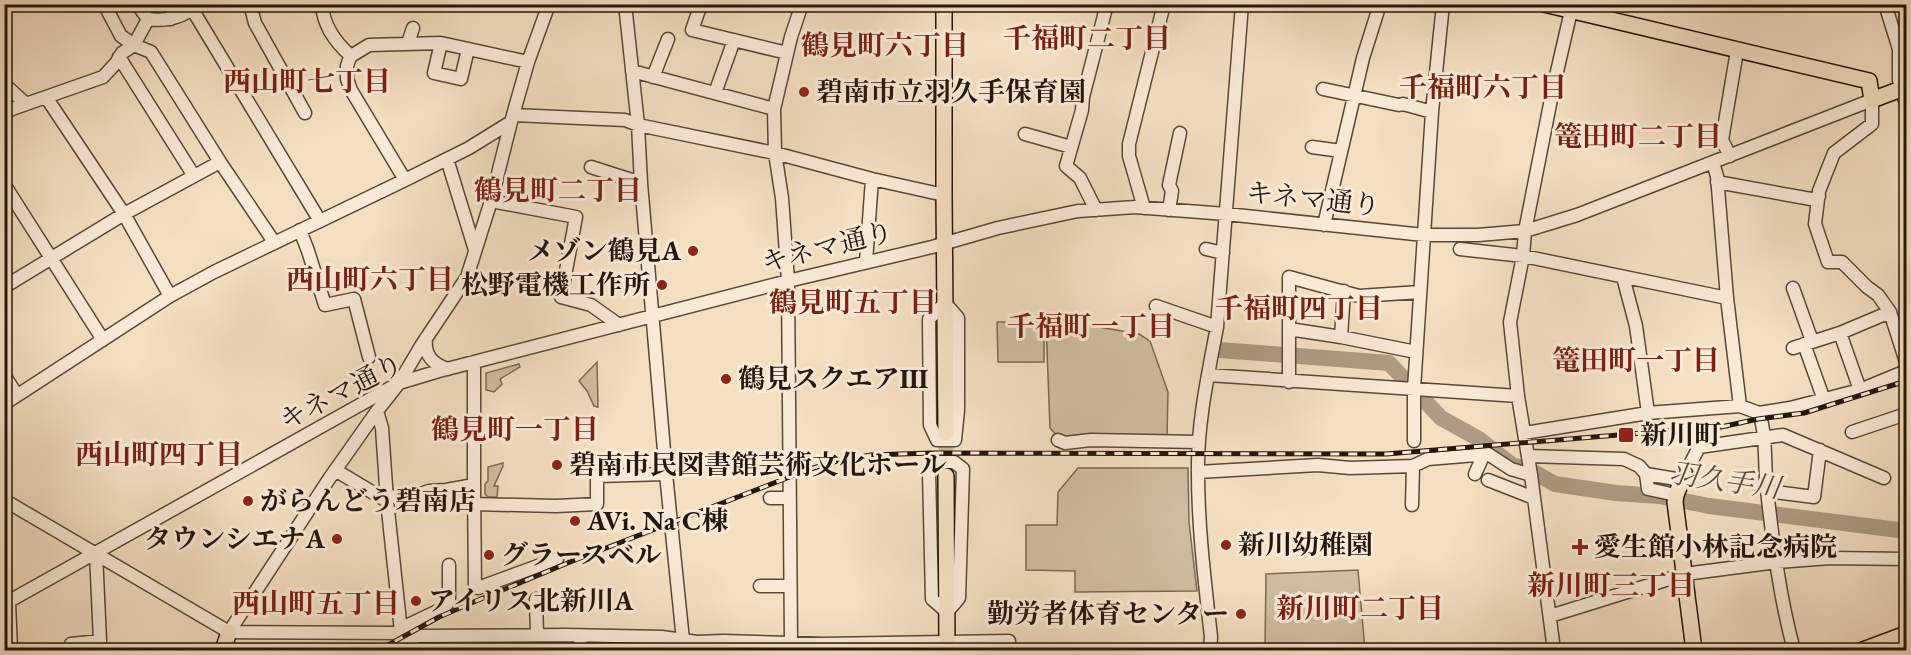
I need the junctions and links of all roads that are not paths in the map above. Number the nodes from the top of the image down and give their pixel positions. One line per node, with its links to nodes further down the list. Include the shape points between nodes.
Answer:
1 (104, 4): 27 (street, via 121,36)
2 (137, 4): 20 (street)
3 (174, 4): 21 (street)
4 (250, 4): 47 (street, via 255,23)
5 (322, 4): 31 (street, via 329,29)
6 (549, 4): 33 (street)
7 (625, 4): 34 (street)
8 (701, 4): 24 (street, via 692,30)
9 (802, 4): 30 (street)
10 (944, 4): 68 (main road)
11 (1107, 4): 53 (street)
12 (1164, 4): 71 (street, via 1129,144)
13 (1242, 4): 75 (street)
14 (1380, 4): 40 (street)
15 (1443, 4): 48 (street)
16 (1544, 4): 19 (main road)
17 (1886, 4): 38 (street, via 1899,49 1899,80)
18 (195, 7): 21 (street); 76 (street)
19 (1573, 8): 29 (main road); 79 (street)
20 (148, 19): 21 (street); 27 (street)
21 (171, 19)
22 (413, 28): 25 (street)
23 (668, 39): 35 (street)
24 (734, 40): 30 (street); 39 (street)
25 (408, 43): 26 (street); 31 (street, via 369,45)
26 (441, 44): 28 (street); 28 (street, via 434,73 461,80)
27 (134, 45): 32 (street); 59 (street, via 152,52)
28 (468, 49): 33 (street)
29 (1737, 51): 42 (main road, via 1869,81); 57 (street, via 1722,140)
30 (787, 53): 45 (street)
31 (351, 56): 64 (street, via 347,66 351,90)
32 (119, 57): 41 (street, via 103,77); 62 (street)
33 (528, 62): 49 (street)
34 (632, 71): 35 (street); 50 (street)
35 (653, 77): 39 (street)
36 (4, 84): 43 (street)
37 (1323, 88): 40 (street)
38 (1904, 88): 42 (main road); 44 (street)
39 (715, 93): 45 (street)
40 (1354, 94): 48 (street); 55 (street)
41 (46, 97): 43 (street); 74 (street)
42 (1872, 100): 57 (street, キネマ通り); 69 (street, via 1872,123 1834,153)
43 (26, 104): 46 (street)
44 (1906, 104)
45 (774, 109): 56 (street)
46 (4, 112)
47 (305, 112)
48 (1432, 112): 80 (street)
49 (512, 118): 50 (street, via 625,120); 58 (street); 70 (street)
50 (638, 124): 56 (street); 66 (street)
51 (1180, 133): 73 (street, via 1169,185)
52 (1026, 134): 53 (street)
53 (1071, 147): 72 (street, via 1066,166 1080,178)
54 (1312, 147): 55 (street)
55 (1341, 151): 77 (street)
56 (775, 153): 63 (street); 91 (street)
57 (1730, 156): 60 (street, キネマ通り)
58 (447, 159): 64 (street); 85 (street)
59 (220, 162): 62 (street); 81 (street)
60 (1713, 163): 65 (street); 79 (street, キネマ通り)
61 (591, 167): 66 (street)
62 (194, 176): 74 (street)
63 (872, 179): 68 (street); 89 (street)
64 (405, 180): 76 (street)
65 (1717, 182): 69 (street, via 1811,199); 97 (street)
66 (641, 183): 101 (street)
67 (4, 184): 88 (street)
68 (944, 195): 82 (main road)
69 (1819, 196): 100 (street, via 1815,224 1828,262 1842,262)
70 (491, 201): 85 (street); 102 (street, via 576,217 561,297 591,305)
71 (1144, 208): 72 (street, キネマ通り); 73 (street, キネマ通り)
72 (1096, 210): 82 (street, キネマ通り, via 998,228)
73 (1169, 210): 75 (street, キネマ通り)
74 (124, 214): 88 (street); 96 (street)
75 (1226, 214): 77 (street, キネマ通り); 86 (street)
76 (320, 221): 78 (street)
77 (1324, 225): 80 (street, キネマ通り)
78 (300, 230): 81 (street); 111 (street, via 325,306 354,299)
79 (1525, 231): 80 (street, キネマ通り); 87 (street)
80 (1424, 235): 95 (street)
81 (274, 242): 96 (street)
82 (944, 243): 89 (street, キネマ通り); 98 (main road)
83 (1206, 249): 86 (street)
84 (1460, 249): 87 (street)
85 (475, 250): 107 (street, via 467,276)
86 (1223, 253): 103 (street)
87 (1523, 256): 90 (street); 123 (street, via 1510,322)
88 (51, 258): 92 (street); 108 (street)
89 (866, 262): 91 (street, キネマ通り)
90 (1623, 277): 97 (street); 128 (street, via 1636,326)
91 (788, 281): 101 (street, キネマ通り); 158 (street)
92 (4, 287)
93 (1793, 288): 109 (street)
94 (1344, 291): 95 (street, via 1359,296); 104 (street, via 1289,277); 106 (street)
95 (1420, 292): 110 (street)
96 (170, 296): 108 (street)
97 (1727, 298): 126 (street)
98 (945, 303): 98 (street, via 929,319 930,425 937,440 955,440 958,318); 133 (main road)
99 (1156, 306): 103 (street)
100 (1890, 312): 105 (street); 113 (street)
101 (653, 315): 102 (street, キネマ通り); 146 (street)
102 (619, 324): 112 (street, キネマ通り)
103 (1217, 327): 117 (street)
104 (1289, 329): 106 (street); 118 (street)
105 (1840, 333): 109 (street); 121 (street)
106 (1341, 337): 110 (street)
107 (426, 339): 114 (street, via 432,361); 119 (street)
108 (103, 340): 122 (street)
109 (1803, 345): 124 (street)
110 (1416, 352): 120 (street)
111 (369, 357)
112 (474, 362): 114 (street, キネマ通り); 154 (street)
113 (1906, 362)
114 (448, 369): 119 (street, キネマ通り)
115 (1906, 371): 121 (street)
116 (4, 375): 122 (street)
117 (1208, 375): 118 (street); 139 (street)
118 (1289, 382): 120 (street)
119 (399, 383): 127 (street); 131 (street, キネマ通り)
120 (1414, 389): 123 (street); 138 (street)
121 (1860, 390): 124 (street)
122 (17, 395): 125 (street)
123 (1518, 396): 134 (street)
124 (1824, 400): 129 (street)
125 (4, 404)
126 (1740, 406): 128 (street); 129 (street)
127 (377, 411): 135 (street); 160 (street, via 382,428)
128 (1648, 413): 134 (street)
129 (1759, 413): 136 (street)
130 (1906, 414): 132 (street)
131 (333, 420): 135 (street, via 355,416 362,425); 164 (street, キネマ通り)
132 (1852, 432)
133 (946, 433)
134 (1524, 433): 142 (street)
135 (359, 437): 144 (street)
136 (1763, 439): 140 (street, via 1783,435); 153 (street, via 1699,447); 155 (street)
137 (1058, 440): 139 (street)
138 (1414, 441)
139 (1199, 442): 145 (street)
140 (1820, 450): 151 (street); 155 (street, via 1814,497)
141 (1484, 454): 143 (street, via 1428,459); 147 (street); 150 (street, via 1511,470)
142 (1528, 456): 148 (street, via 1623,459 1640,466); 150 (street)
143 (1413, 466): 145 (street, via 1318,465); 163 (street)
144 (335, 470): 160 (street); 176 (street)
145 (1198, 472): 190 (street)
146 (666, 474): 162 (street, via 597,476 597,504); 182 (street)
147 (1475, 474)
148 (1646, 474): 153 (street); 156 (street, via 1648,489)
149 (946, 476): 174 (main road)
150 (1531, 476): 159 (street)
151 (1884, 478)
152 (1488, 480): 159 (street)
153 (1682, 480): 156 (main road)
154 (474, 485): 160 (street); 162 (street)
155 (1767, 491): 167 (street)
156 (1676, 495): 169 (main road)
157 (770, 498): 158 (street)
158 (789, 498): 171 (street)
159 (1534, 498): 175 (street)
160 (387, 499): 180 (street)
161 (4, 500): 164 (street)
162 (474, 504): 165 (street, via 475,587)
163 (1412, 505)
164 (96, 553): 173 (street, キネマ通り); 176 (street); 186 (street, via 100,641 71,644)
165 (557, 559)
166 (1906, 559): 167 (street)
167 (1777, 562): 169 (street); 193 (street)
168 (449, 565): 180 (street, via 448,601 444,608)
169 (1684, 574): 175 (street); 192 (main road)
170 (760, 586): 171 (street)
171 (789, 586): 181 (street)
172 (536, 599): 178 (street)
173 (7, 603): 185 (street)
174 (947, 612): 174 (street, via 932,599 928,472 937,462 954,462 963,469 959,598); 183 (main road)
175 (1550, 616): 191 (street)
176 (229, 632): 180 (street); 187 (main road)
177 (1906, 634): 194 (main road)
178 (537, 635): 179 (street); 180 (street)
179 (580, 636): 182 (street, via 662,637); 188 (street)
180 (403, 638)
181 (790, 642): 182 (street, via 697,642); 184 (street)
182 (683, 646)
183 (947, 646): 184 (street); 189 (street, via 1009,640)
184 (823, 647)
185 (11, 651)
186 (72, 651)
187 (223, 651)
188 (581, 651)
189 (1007, 651)
190 (1210, 651)
191 (1554, 651)
192 (1694, 651)
193 (1794, 651)
194 (1863, 651)

